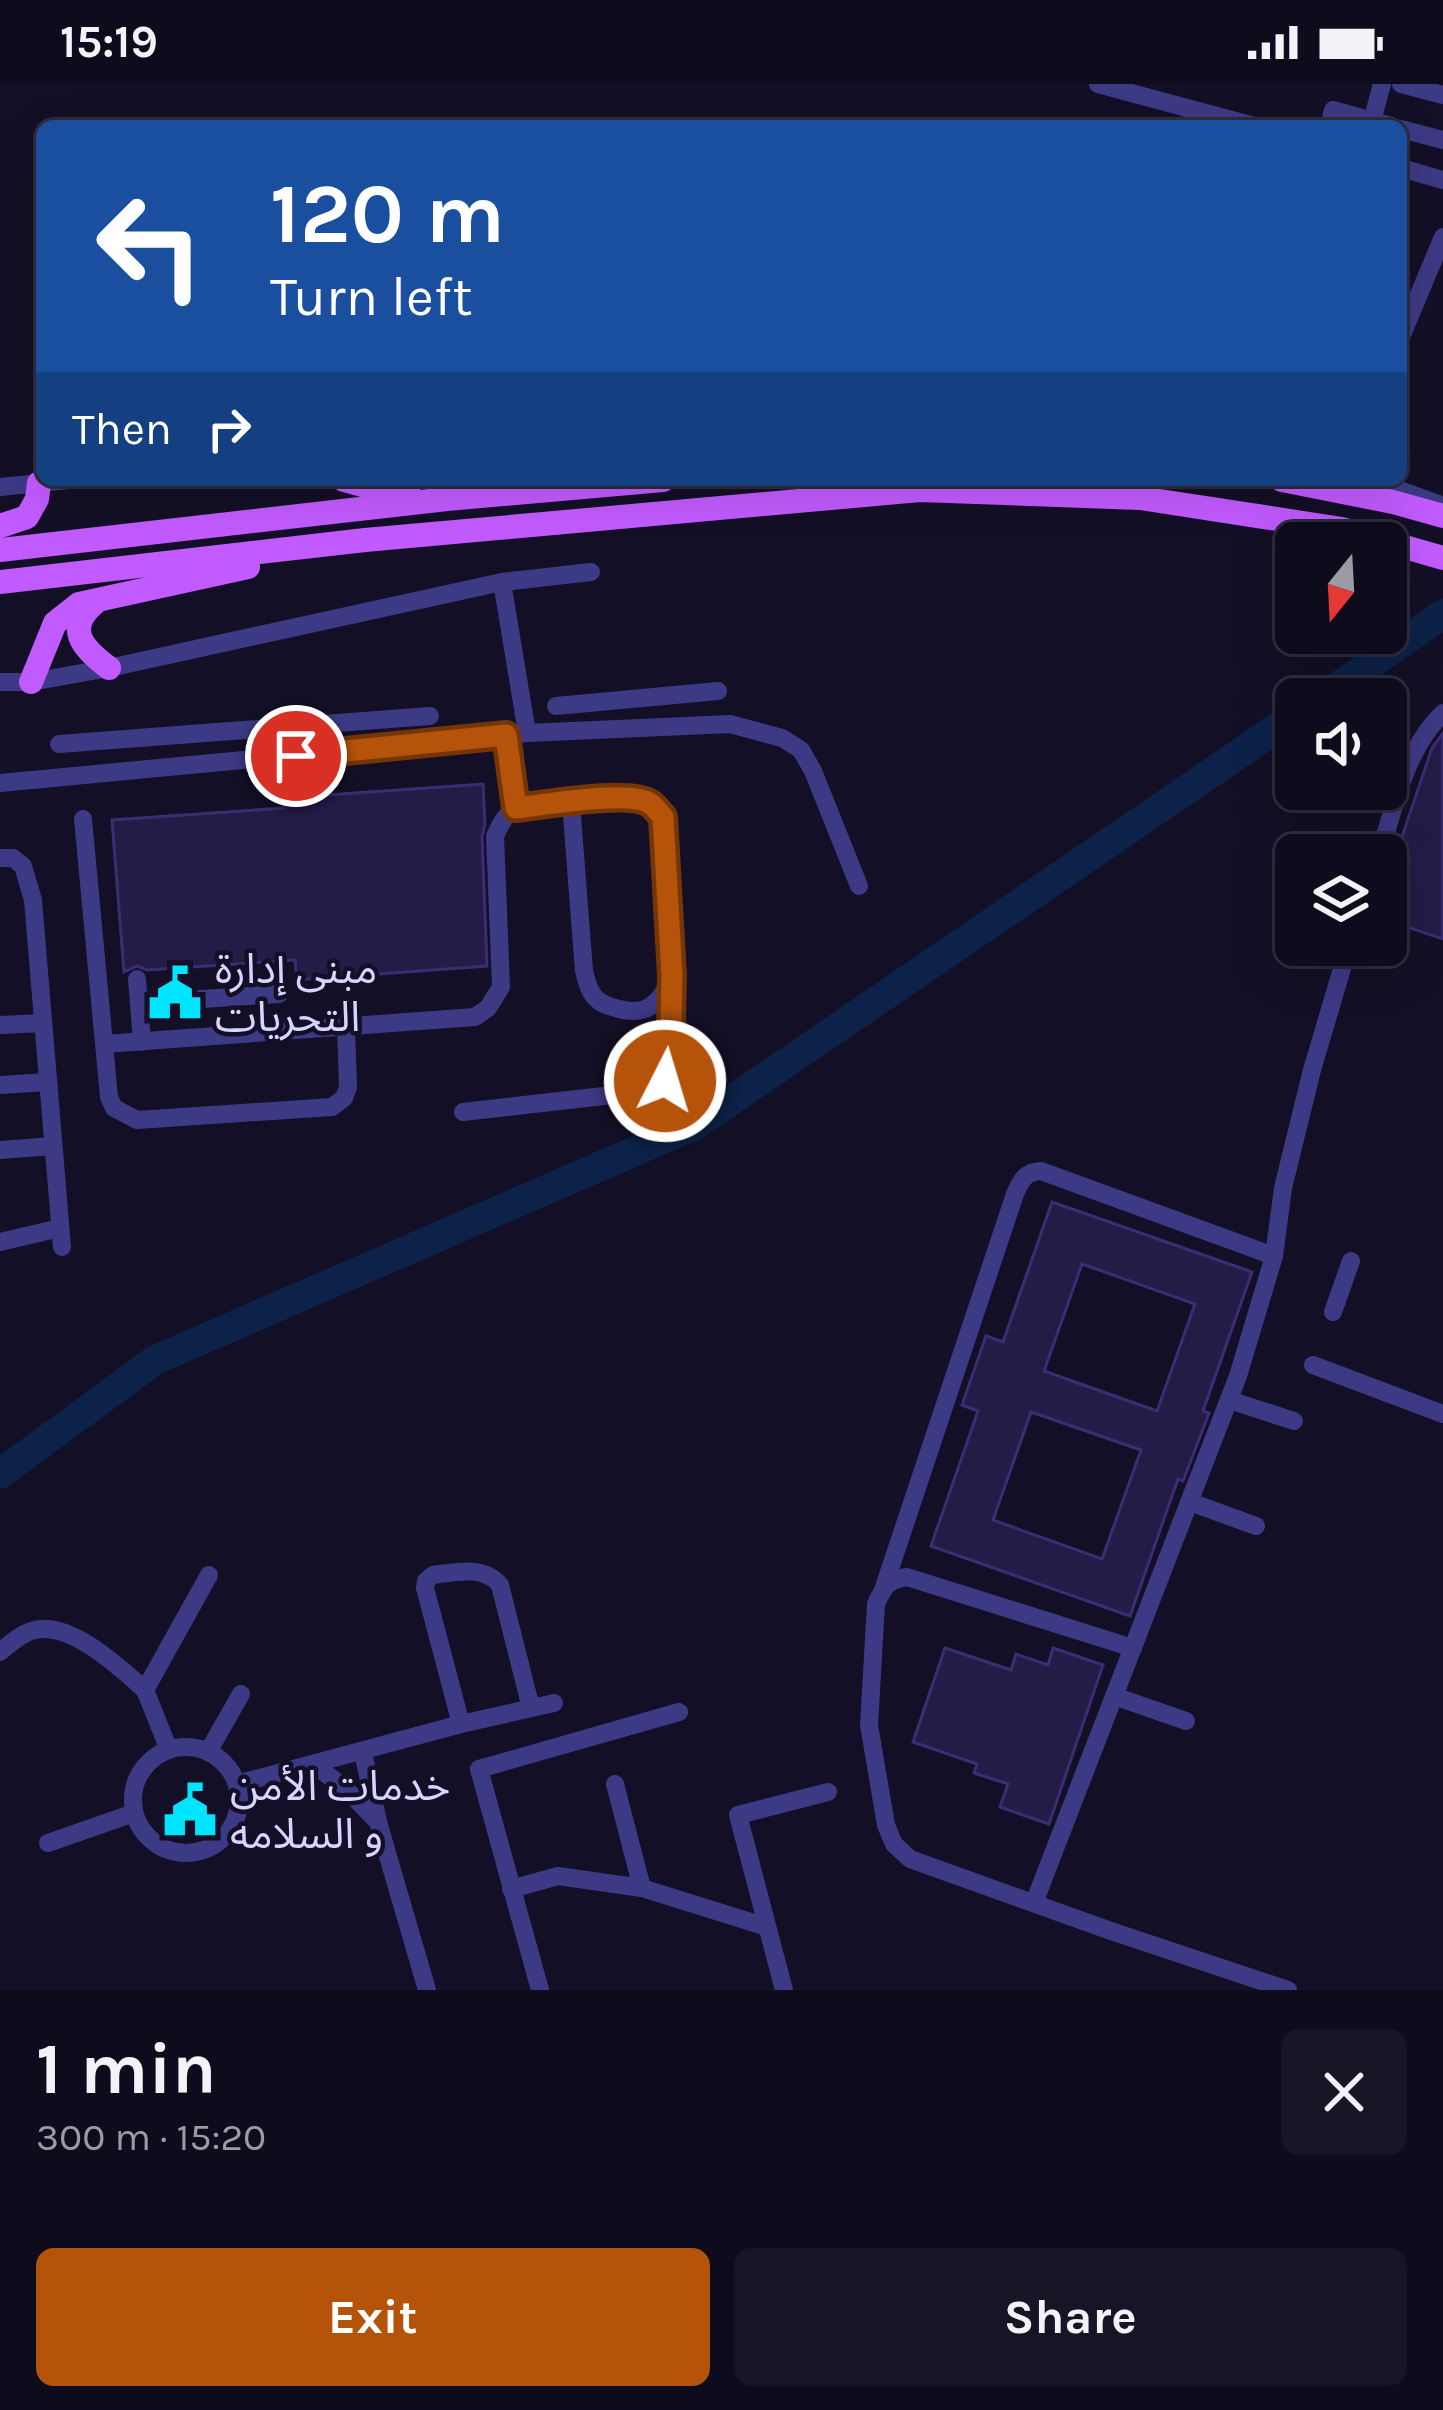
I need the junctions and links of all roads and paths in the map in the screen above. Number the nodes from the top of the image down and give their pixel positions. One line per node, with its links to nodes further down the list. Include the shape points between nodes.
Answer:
1 (1098, 84): 5 (street)
2 (1382, 84): 8 (street)
3 (1401, 84): 4 (street)
4 (1443, 95)
5 (1232, 120)
6 (1330, 120): 7 (street, via 1333,110)
7 (1370, 120)
8 (1381, 120)
9 (1407, 131): 10 (street)
10 (1443, 140)
11 (1407, 170): 12 (street)
12 (1443, 180)
13 (1443, 237): 14 (street)
14 (1407, 324)
15 (36, 483): 21 (street)
16 (39, 486): 25 (main road, via 26,517)
17 (366, 486): 22 (main road)
18 (595, 486): 22 (main road)
19 (1312, 486): 24 (main road)
20 (1392, 486): 23 (street)
21 (0, 487)
22 (447, 499): 27 (main road)
23 (1443, 506)
24 (1443, 516)
25 (0, 526)
26 (365, 540): 28 (main road, via 920,490 1140,498 1342,529); 30 (main road); 32 (main road)
27 (0, 550)
28 (1443, 558)
29 (591, 572): 31 (street)
30 (0, 582)
31 (502, 582): 33 (street); 43 (street)
32 (96, 602): 33 (main road, via 82,613 80,636); 35 (main road, via 55,623)
33 (109, 668): 35 (street)
34 (0, 682): 35 (street)
35 (31, 682)
36 (718, 692): 37 (street)
37 (636, 699): 38 (street); 42 (street)
38 (556, 706)
39 (1443, 713): 52 (street, via 1412,755)
40 (430, 716): 41 (street)
41 (293, 726): 44 (street); 46 (street)
42 (638, 728): 43 (street); 54 (street, via 730,724 801,750)
43 (517, 734): 46 (street); 50 (street)
44 (141, 737): 45 (street); 47 (street)
45 (59, 743)
46 (296, 756): 47 (street)
47 (141, 771): 48 (street)
48 (0, 783)
49 (571, 802): 50 (street); 56 (street, via 633,798 663,817); 56 (street, via 591,992 630,1013 652,1006)
50 (516, 808): 62 (street, via 495,836 501,987 488,1008 475,1017)
51 (83, 819): 64 (street)
52 (1386, 834)
53 (0, 858): 60 (street, via 13,858 28,878)
54 (859, 886)
55 (1343, 966): 71 (street, via 1300,1116)
56 (672, 976): 67 (street, via 670,1066 656,1090)
57 (137, 979): 59 (street)
58 (279, 994): 59 (street)
59 (139, 1003): 63 (street)
60 (43, 1023): 61 (street); 65 (street)
61 (0, 1025)
62 (346, 1027): 63 (street); 64 (street, via 347,1087 332,1107 137,1120 109,1097)
63 (142, 1042): 64 (street)
64 (104, 1044)
65 (48, 1082): 66 (street); 68 (street)
66 (0, 1085)
67 (463, 1112)
68 (53, 1146): 69 (street); 70 (street, via 61,1238)
69 (0, 1150)
70 (0, 1242)
71 (1274, 1256): 75 (street); 81 (street, via 1030,1172)
72 (1352, 1261): 73 (street)
73 (1333, 1312)
74 (1313, 1365): 76 (street)
75 (1229, 1400): 77 (street); 78 (street)
76 (1443, 1414)
77 (1294, 1421)
78 (1190, 1502): 79 (street); 82 (street)
79 (1256, 1526)
80 (209, 1575): 84 (street)
81 (884, 1587): 82 (street, via 908,1577); 104 (street, via 876,1604 869,1725 894,1844 910,1859)
82 (1133, 1648): 86 (street)
83 (0, 1652): 84 (street, via 36,1628 58,1632 102,1652)
84 (145, 1690): 92 (street)
85 (242, 1694): 93 (street)
86 (1114, 1696): 90 (street); 104 (street)
87 (554, 1703): 88 (street)
88 (531, 1708): 91 (street); 91 (street, via 495,1577 433,1575 425,1588)
89 (679, 1712): 103 (street, via 479,1769)
90 (1186, 1721)
91 (461, 1724): 94 (street)
92 (169, 1750): 93 (street); 99 (street, via 143,1768)
93 (208, 1752): 96 (street)
94 (363, 1752): 95 (street); 100 (street)
95 (314, 1765): 96 (street); 100 (street)
96 (236, 1784): 99 (street, via 236,1818 200,1852 167,1850)
97 (615, 1784): 102 (street)
98 (828, 1792): 105 (street, via 738,1815)
99 (134, 1813): 101 (street)
100 (378, 1822): 106 (street)
101 (48, 1843)
102 (642, 1888): 103 (street, via 558,1876); 105 (street)
103 (511, 1889): 107 (street)
104 (1034, 1903): 109 (street)
105 (767, 1928): 108 (street)
106 (427, 1990)
107 (540, 1990)
108 (784, 1990)
109 (1288, 1990)

